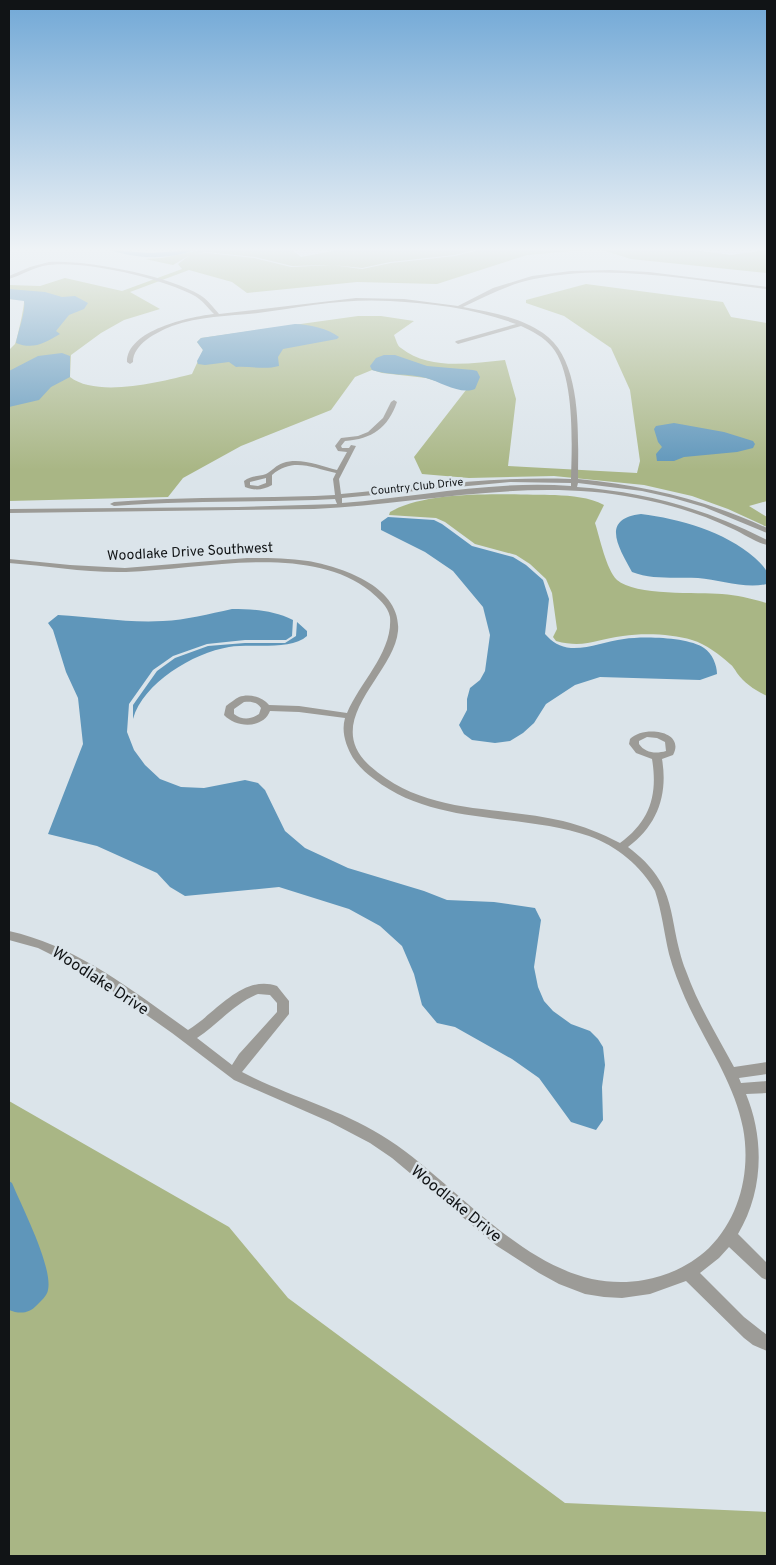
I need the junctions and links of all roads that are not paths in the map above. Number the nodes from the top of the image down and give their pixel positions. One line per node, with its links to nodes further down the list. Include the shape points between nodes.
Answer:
1 (181, 323): 5 (street, via 153,332 142,340 132,351)
2 (517, 323): 3 (street)
3 (521, 324): 4 (street); 11 (street, via 552,343 562,359 572,397)
4 (458, 342)
5 (130, 362)
6 (394, 402): 7 (street, via 386,418)
7 (360, 438): 8 (street); 8 (street, via 343,439 338,446 340,450)
8 (351, 450): 9 (street)
9 (340, 472): 10 (street, via 296,462 278,466); 12 (street, via 336,479)
10 (269, 475)
11 (574, 484): 12 (street, Country Club Drive, via 482,482); 13 (street, Country Club Drive); 16 (street, Country Club Drive, via 628,486 667,494 720,510); 17 (street, Country Club Drive, via 666,502)
12 (338, 497): 13 (street); 14 (street, Country Club Drive, via 151,501)
13 (340, 505): 14 (street, Country Club Drive)
14 (61, 510): 15 (street, Country Club Drive)
15 (9, 511)
16 (767, 531)
17 (764, 537): 18 (street, Country Club Drive)
18 (767, 543)
19 (9, 561): 21 (street, Woodlake Drive Southwest, via 123,570 275,560 314,566 355,578 386,600 395,623 393,638)
20 (266, 708): 21 (street)
21 (350, 716): 23 (street, Woodlake Drive Southwest, via 348,736 361,762 376,776 409,795 455,810 570,826)
22 (657, 757): 23 (street, via 659,786 651,816 640,834)
23 (621, 847): 28 (street, Woodlake Drive Southwest, via 649,872 664,898 681,974 692,1001)
24 (9, 936): 25 (street, Woodlake Drive, via 35,941 62,952)
25 (188, 1037): 27 (street, Woodlake Drive); 27 (street, via 242,995 257,989 273,990 284,1001 283,1014)
26 (767, 1068): 28 (street)
27 (234, 1073): 32 (street, Woodlake Drive, via 330,1115 389,1148 488,1229 562,1277 582,1285 625,1290 668,1281)
28 (732, 1073): 30 (street, Woodlake Drive)
29 (767, 1087): 30 (street)
30 (739, 1088): 31 (street, Woodlake Drive, via 752,1133 753,1167 746,1200)
31 (729, 1236): 32 (street, Woodlake Drive, via 706,1260); 33 (street)
32 (688, 1272): 34 (street, via 742,1326 761,1342)
33 (767, 1273)
34 (767, 1343)

